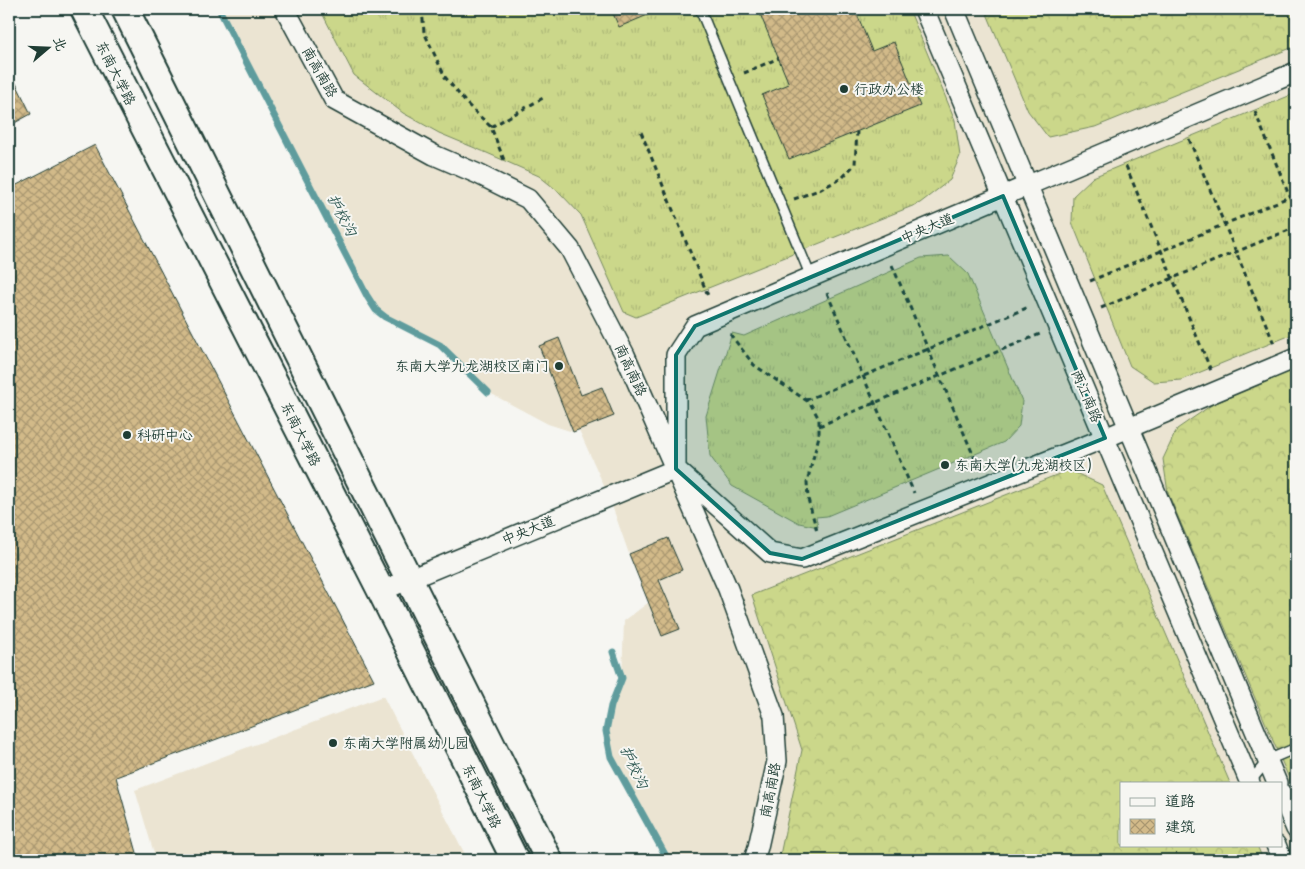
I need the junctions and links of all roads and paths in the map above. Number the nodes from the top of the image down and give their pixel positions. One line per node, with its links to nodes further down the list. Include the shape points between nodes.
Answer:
1 (84, 9): 52 (main road, 东南大学路)
2 (125, 9): 51 (main road)
3 (285, 9): 18 (street, 南高南路, via 334,100 434,155)
4 (422, 9): 14 (path, via 424,32 445,77)
5 (700, 9): 10 (lane)
6 (924, 9): 21 (street, 两江南路)
7 (954, 9): 19 (street, 两江南路)
8 (779, 58): 10 (path)
9 (1296, 72): 11 (street, 中央大道)
10 (729, 79): 23 (lane)
11 (1247, 93): 13 (street, 中央大道); 22 (path)
12 (543, 98): 14 (path)
13 (1182, 120): 17 (street, 中央大道); 25 (path)
14 (491, 128): 18 (path, via 504,160)
15 (857, 131): 23 (path, via 855,164 842,178)
16 (641, 132): 35 (path)
17 (1118, 148): 19 (street, 中央大道); 28 (path)
18 (494, 182): 47 (street, 南高南路, via 528,199 570,249 625,355)
19 (1028, 185): 21 (street, 中央大道); 32 (street, 两江南路)
20 (1296, 194): 22 (path)
21 (1003, 196): 27 (street, 中央大道); 33 (street, 两江南路)
22 (1290, 196): 24 (path); 25 (path)
23 (781, 204): 30 (lane)
24 (1296, 212)
25 (1224, 224): 28 (path); 29 (path)
26 (1296, 227): 29 (path)
27 (884, 246): 30 (street, 中央大道); 37 (path)
28 (1161, 251): 31 (path); 32 (path)
29 (1236, 252): 31 (path); 38 (path)
30 (815, 275): 35 (street, 中央大道); 39 (path)
31 (1172, 278): 34 (path); 41 (path)
32 (1071, 289): 34 (street, 两江南路)
33 (1046, 299): 36 (street, 两江南路); 37 (path)
34 (1082, 316): 45 (street, 两江南路)
35 (716, 317): 42 (path, via 754,366); 47 (street, 中央大道, via 696,326 676,356)
36 (1058, 326): 40 (path); 46 (street, 两江南路)
37 (928, 349): 39 (path); 40 (path)
38 (1289, 361): 41 (street)
39 (864, 376): 42 (path); 43 (path)
40 (939, 376): 43 (path); 48 (path)
41 (1219, 391): 45 (street)
42 (806, 400): 44 (path, via 819,419)
43 (875, 402): 44 (path); 49 (path)
44 (819, 426): 50 (path, via 807,482 808,500)
45 (1129, 428): 46 (street); 54 (street, 两江南路)
46 (1105, 438): 48 (street); 55 (street, 两江南路)
47 (676, 469): 50 (street, via 770,553 802,559); 51 (street, 中央大道); 62 (street, 南高南路, via 728,589 774,716 777,761)
48 (986, 486): 49 (street)
49 (922, 511): 50 (street)
50 (823, 551)
51 (410, 579): 52 (street, 中央大道); 61 (main road)
52 (381, 591): 60 (main road, 东南大学路)
53 (1296, 748): 54 (lane)
54 (1268, 760): 55 (lane); 56 (street, 两江南路)
55 (1250, 782)
56 (1277, 782)
57 (1282, 795): 58 (street)
58 (1296, 829)
59 (1276, 846): 63 (street)
60 (514, 860)
61 (549, 860)
62 (754, 860)
63 (1282, 860)

